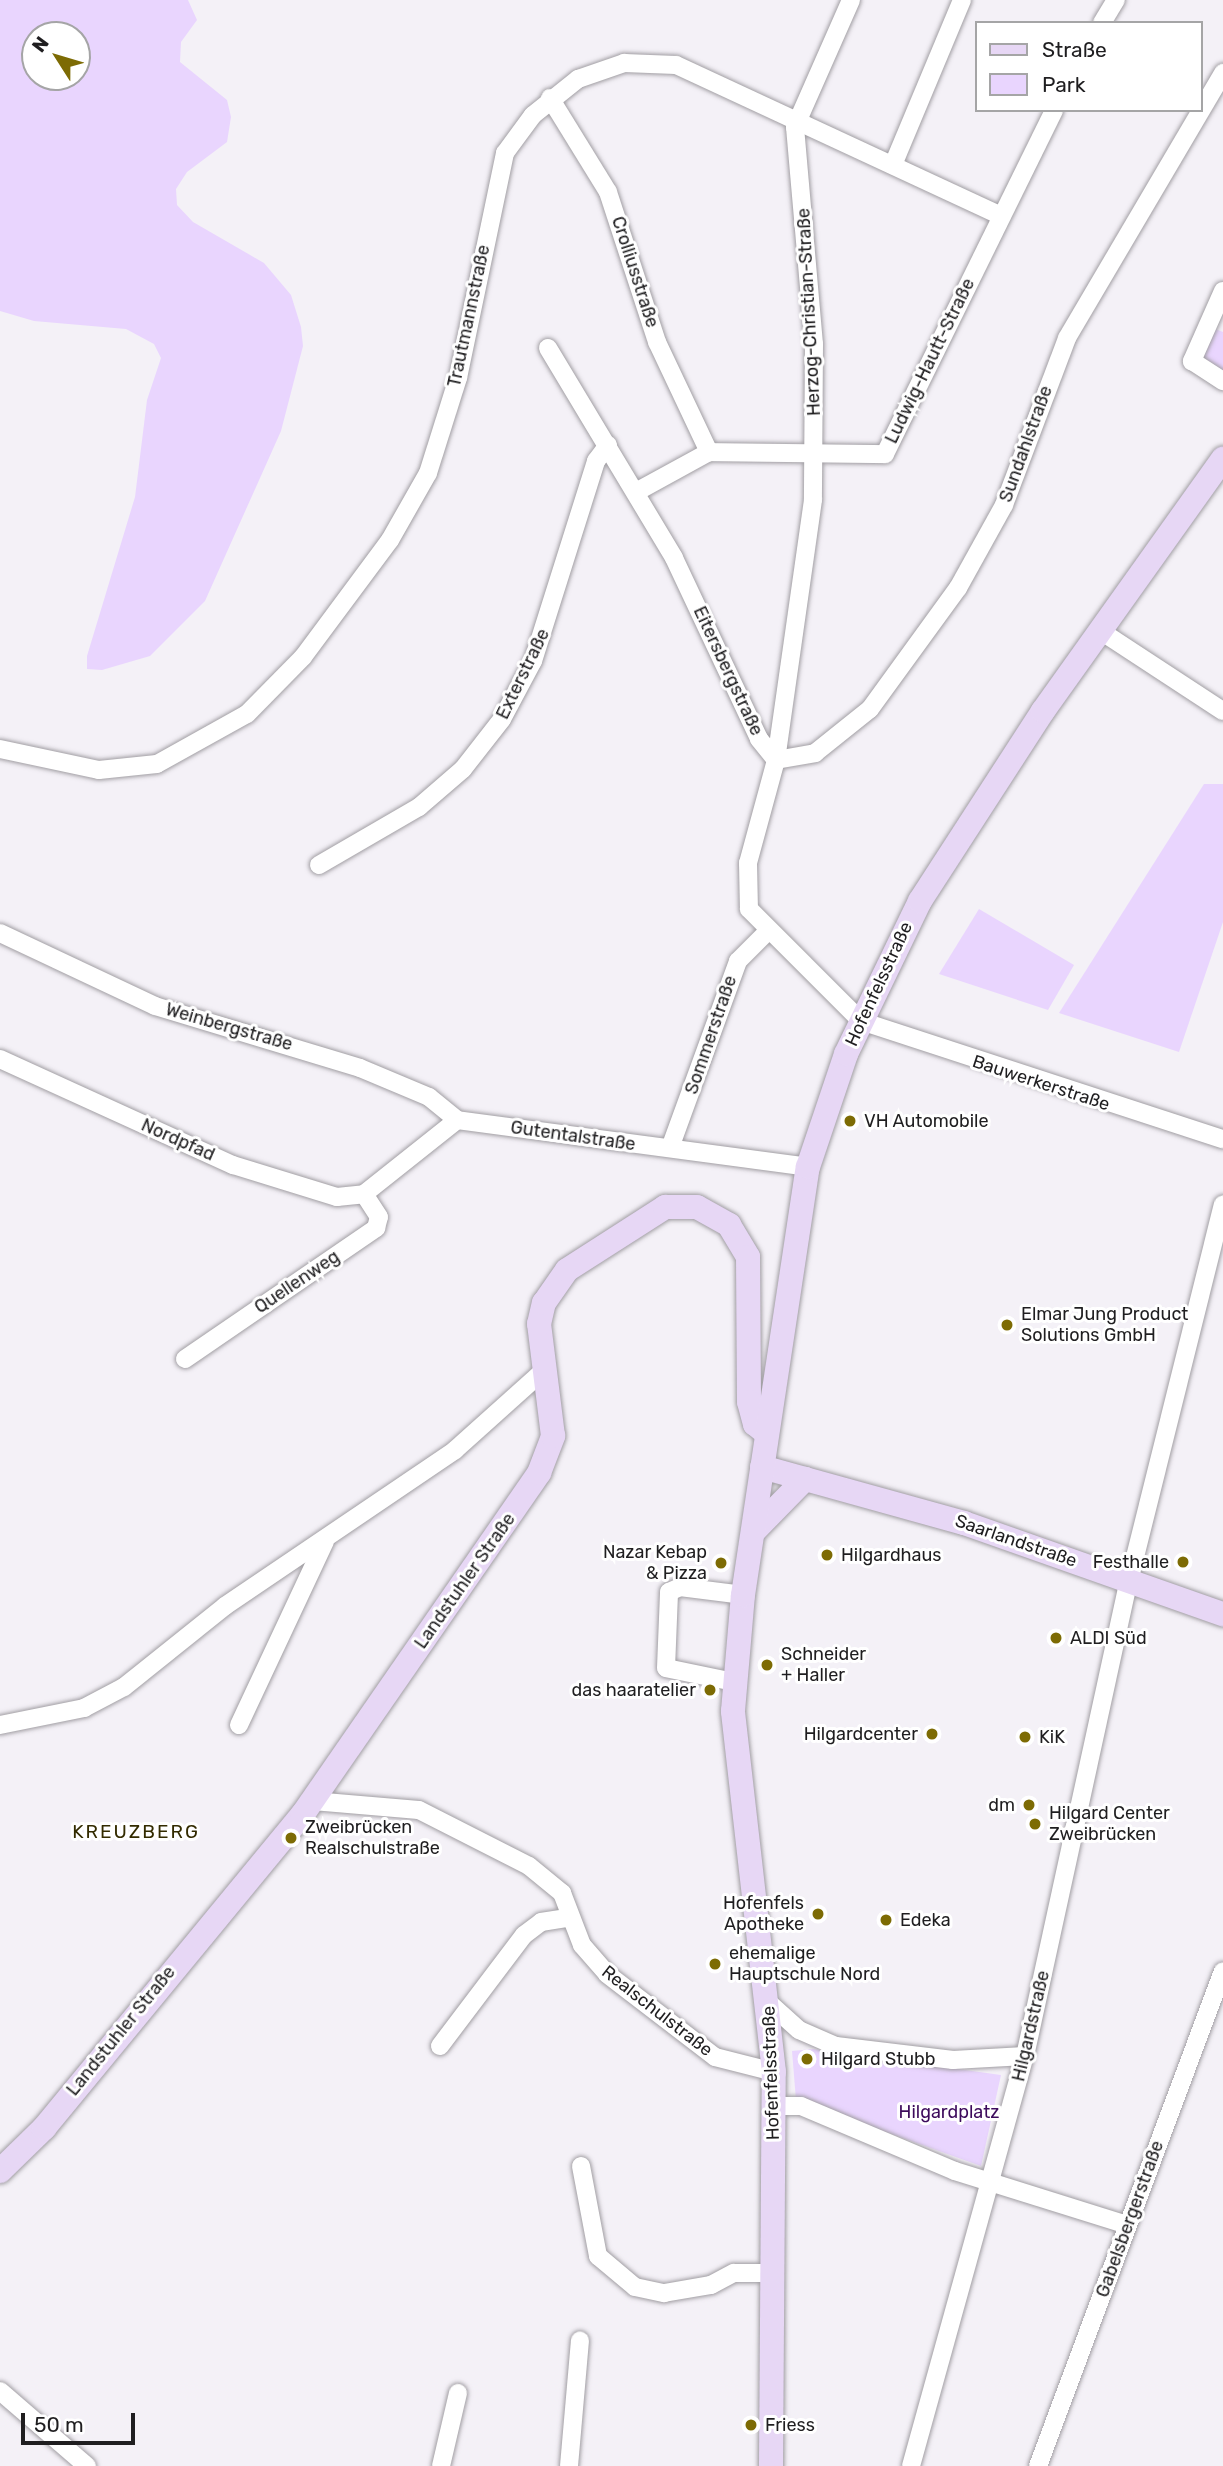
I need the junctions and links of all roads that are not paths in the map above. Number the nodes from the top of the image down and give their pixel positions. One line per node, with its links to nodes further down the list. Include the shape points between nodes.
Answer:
1 (851, 0): 10 (street, Herzog-Christian-Straße)
2 (962, 0): 11 (street)
3 (1115, 0): 4 (street)
4 (1103, 21)
5 (1223, 73): 7 (street, Sundahlstraße)
6 (550, 99): 10 (street, Trautmannstraße, via 604,67 657,62 704,75); 17 (street, Crolliusstraße, via 608,192 657,342); 23 (street, Trautmannstraße, via 518,133 499,169 458,378 428,473 390,540 303,657 247,714 186,754 157,764 99,770)
7 (1202, 109)
8 (1054, 112): 12 (street, Ludwig-Hautt-Straße)
9 (1200, 112): 24 (street, Sundahlstraße, via 1067,338 1004,505 958,588 870,709 815,753)
10 (797, 118): 11 (street, Trautmannstraße); 18 (street, Herzog-Christian-Straße, via 812,302)
11 (893, 165): 12 (street, Trautmannstraße)
12 (999, 215): 18 (street, Ludwig-Hautt-Straße, via 885,454)
13 (1223, 291): 15 (street, via 1192,361)
14 (548, 348): 16 (street, Eitersbergstraße)
15 (1223, 381)
16 (608, 445): 20 (street, Eitersbergstraße); 25 (street, Exterstraße, via 596,461 533,661 496,728 463,769 419,807)
17 (709, 452): 18 (street, Ludwig-Hautt-Straße); 20 (street, Ludwig-Hautt-Straße)
18 (815, 454): 24 (street, Herzog-Christian-Straße, via 808,550)
19 (1223, 459): 21 (main road, Hofenfelsstraße)
20 (636, 492): 24 (street, Eitersbergstraße, via 696,601 759,739)
21 (1099, 630): 22 (street); 28 (main road, Hofenfelsstraße, via 948,853)
22 (1223, 710)
23 (0, 749)
24 (776, 760): 26 (street, via 745,885 749,909)
25 (319, 865)
26 (767, 932): 28 (street); 32 (street, Sommerstraße, via 738,961)
27 (0, 933): 30 (street, Weinbergstraße, via 155,1006 360,1068 429,1097)
28 (861, 1021): 31 (street, Bauwerkerstraße); 33 (main road, Hofenfelsstraße)
29 (0, 1059): 34 (street, Nordpfad, via 233,1165 337,1197)
30 (457, 1120): 32 (street, Gutentalstraße); 34 (street)
31 (1223, 1139)
32 (670, 1149): 33 (street, Gutentalstraße)
33 (808, 1167): 38 (main road, Hofenfelsstraße)
34 (364, 1194): 36 (street, Quellenweg, via 379,1217 376,1228)
35 (1223, 1205): 43 (street, Hilgardstraße)
36 (185, 1359)
37 (542, 1372): 38 (main road, Landstuhler Straße, via 541,1313 567,1270 657,1210 697,1207 729,1225 748,1257 749,1402 755,1424); 42 (street, via 455,1450); 49 (main road, Landstuhler Straße, via 553,1436 539,1474)
38 (766, 1433): 39 (main road, Hofenfelsstraße)
39 (762, 1467): 40 (main road, Saarlandstraße); 41 (main road, Hofenfelsstraße)
40 (806, 1479): 41 (main road); 43 (main road, Saarlandstraße, via 964,1523)
41 (753, 1531): 44 (main road, Hofenfelsstraße)
42 (329, 1535): 47 (street, via 225,1606 124,1687 84,1708); 48 (street)
43 (1129, 1581): 45 (main road, Saarlandstraße); 54 (street, Hilgardstraße)
44 (743, 1595): 46 (main road, Hofenfelsstraße); 46 (street, via 680,1587 669,1592 666,1668)
45 (1223, 1614)
46 (734, 1682): 52 (main road, Hofenfelsstraße, via 735,1748)
47 (0, 1725)
48 (239, 1725)
49 (313, 1801): 50 (street, Realschulstraße, via 399,1806 439,1817 545,1876 562,1894); 58 (main road, Landstuhler Straße, via 44,2127)
50 (571, 1917): 53 (street, via 541,1922 518,1941); 55 (street, Realschulstraße, via 593,1960 695,2045 735,2065)
51 (1223, 1971): 60 (street, Gabelsbergerstraße)
52 (769, 2003): 54 (street, via 799,2030 836,2046 993,2062); 55 (main road, Hofenfelsstraße)
53 (440, 2046)
54 (1025, 2056): 59 (street, Hilgardstraße)
55 (775, 2072): 56 (main road, Hofenfelsstraße)
56 (774, 2106): 59 (street, via 801,2106); 61 (main road, Hofenfelsstraße)
57 (582, 2166): 61 (street, via 598,2256 635,2287 664,2293 711,2285 734,2273)
58 (0, 2171)
59 (989, 2183): 60 (street); 69 (street, Hilgardstraße)
60 (1128, 2225): 70 (street, Gabelsbergerstraße)
61 (773, 2273): 68 (main road, Hofenfelsstraße)
62 (580, 2340): 67 (street)
63 (0, 2391): 65 (street)
64 (458, 2393): 66 (street)
65 (87, 2466)
66 (441, 2466)
67 (569, 2466)
68 (771, 2466)
69 (911, 2466)
70 (1038, 2466)

